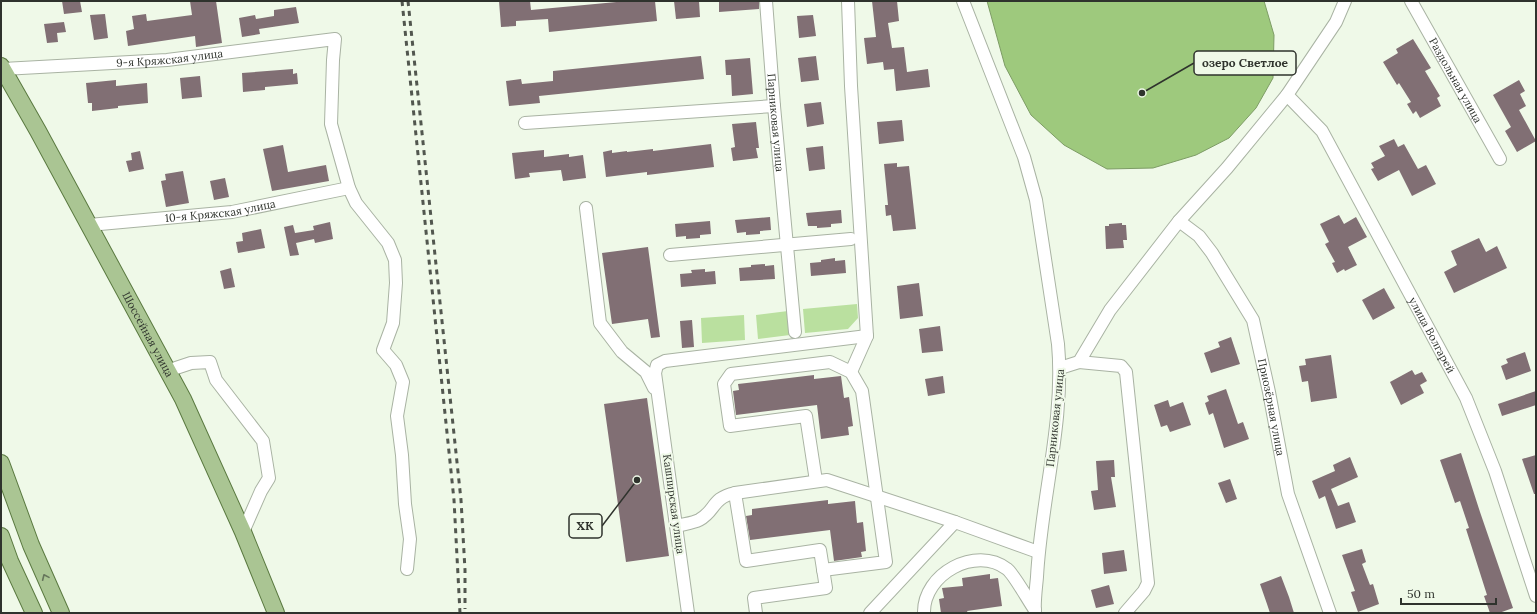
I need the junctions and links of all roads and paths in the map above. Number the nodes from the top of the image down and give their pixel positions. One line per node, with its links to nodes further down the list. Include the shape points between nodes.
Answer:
1 (766, 1): 8 (street, Парниковая улица)
2 (848, 1): 19 (street)
3 (963, 1): 21 (street, Парниковая улица, via 1024,157 1036,200)
4 (1345, 1): 7 (street, via 1336,22)
5 (1411, 1): 10 (street, Раздольная улица)
6 (2, 67): 11 (street, 9-я Кряжская улица, via 167,60 336,39 331,124); 14 (main road, Шоссейная улица)
7 (1287, 95): 13 (street); 36 (street, улица Волгарей, via 1322,131 1466,398 1495,471)
8 (774, 106): 9 (street); 16 (street, Парниковая улица)
9 (525, 124)
10 (1500, 159)
11 (350, 188): 14 (street, 10-я Кряжская улица, via 232,212); 34 (street, via 356,203 388,243 395,260 393,323 383,350 396,365 403,382 397,416 404,504 410,539)
12 (586, 208): 24 (street, via 600,324 622,352 646,372)
13 (1179, 221): 20 (street, via 1110,310); 46 (street, Приозёрная улица, via 1199,236 1212,252 1253,320 1288,494)
14 (89, 225): 22 (main road, Шоссейная улица)
15 (851, 240): 16 (street)
16 (788, 244): 17 (street); 18 (street, Парниковая улица)
17 (670, 255)
18 (795, 332)
19 (867, 336): 23 (street); 24 (street, Кашпирская улица, via 665,361 657,365 655,373)
20 (1079, 362): 21 (street); 45 (street, via 1121,366 1126,372 1148,583)
21 (1060, 368): 33 (street, Парниковая улица, via 1056,426)
22 (167, 371): 31 (main road, Шоссейная улица, via 183,399); 31 (street, via 191,363 210,362 216,380 263,440 269,478)
23 (851, 372): 26 (street, via 830,362 731,374 724,384 730,426 806,416); 28 (street, via 862,391)
24 (658, 396): 30 (street, Кашпирская улица)
25 (1, 463): 39 (main road, one-way to 25, via 31,545)
26 (816, 481): 27 (street); 28 (street, via 827,480)
27 (735, 493): 30 (street, via 719,498 708,513 698,520); 35 (street, via 746,561 820,550)
28 (876, 496): 29 (street); 35 (street, via 886,562)
29 (955, 522): 33 (street); 43 (street)
30 (677, 526): 41 (street, Кашпирская улица)
31 (243, 532): 40 (main road, Шоссейная улица)
32 (1, 536): 38 (main road)
33 (1038, 552): 37 (street, Парниковая улица)
34 (407, 568)
35 (823, 570): 42 (street, via 826,588 754,598)
36 (1536, 596)
37 (1035, 612): 44 (street, via 1008,570 993,561 978,560 959,565 944,573 929,590)
38 (34, 613)
39 (61, 613)
40 (276, 613)
41 (688, 613)
42 (756, 613)
43 (870, 613)
44 (924, 613)
45 (1125, 613)
46 (1330, 613)

